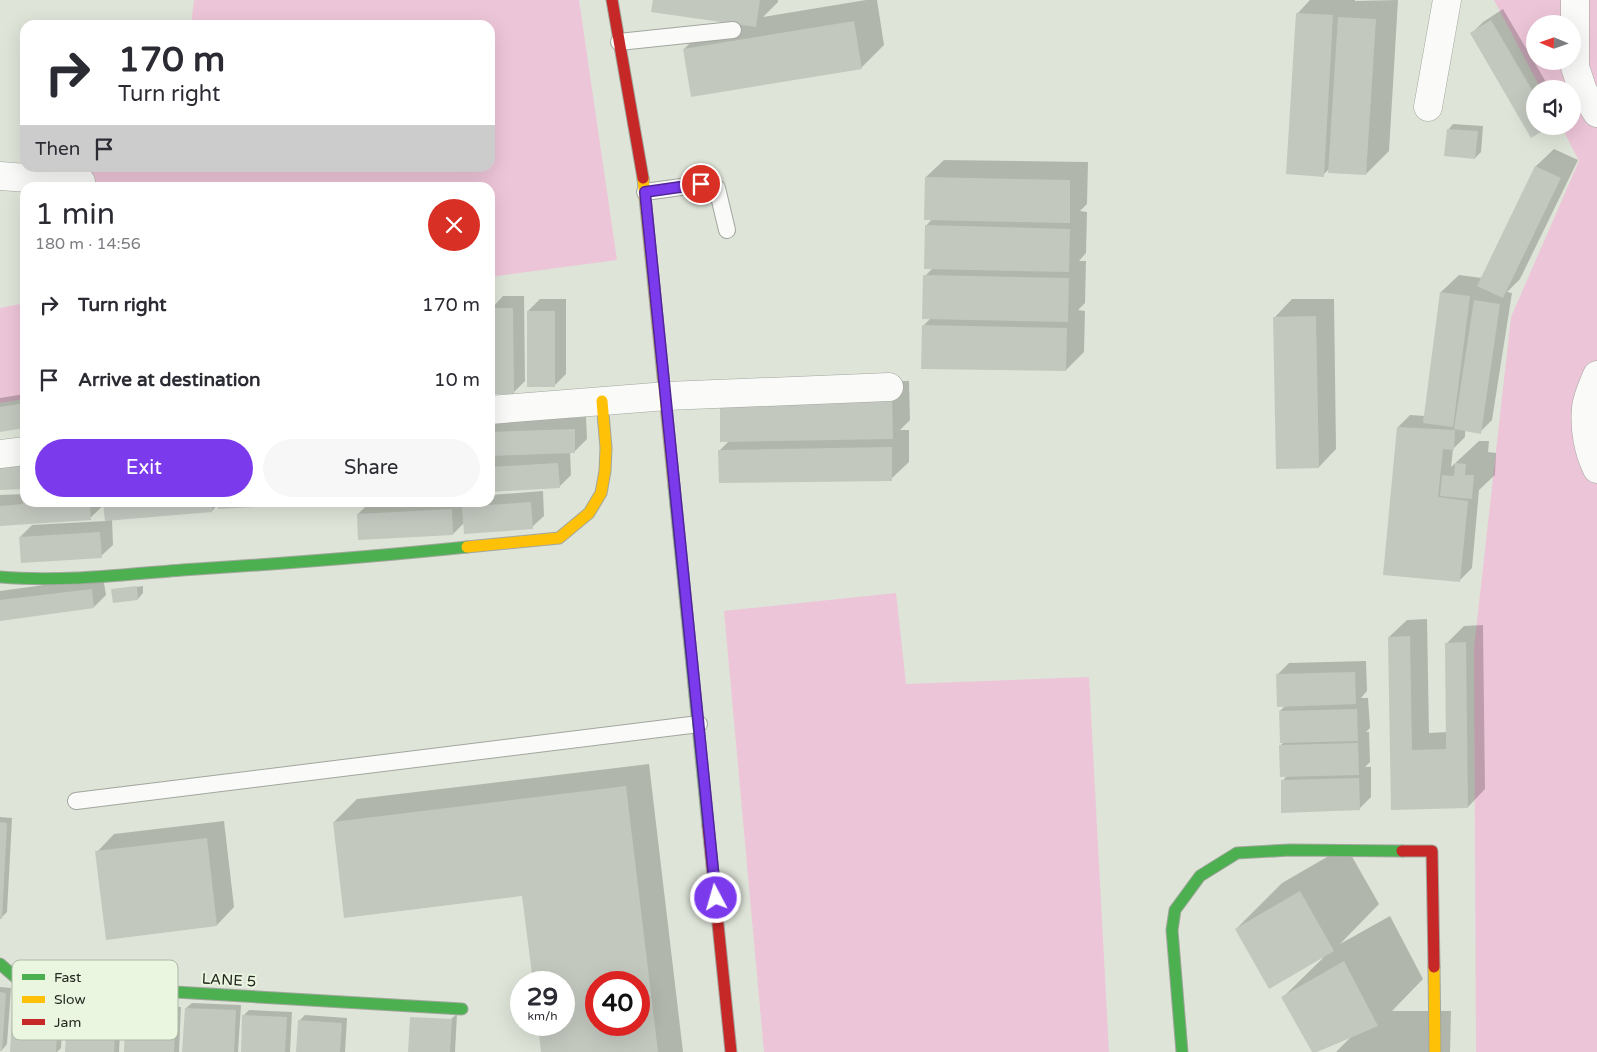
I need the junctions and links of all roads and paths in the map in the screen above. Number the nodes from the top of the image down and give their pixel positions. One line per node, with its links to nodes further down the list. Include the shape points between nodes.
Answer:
1 (612, 0): 5 (street)
2 (1447, 0): 6 (street)
3 (1575, 0): 7 (street, via 1575,67 1583,90)
4 (733, 30): 5 (lane)
5 (619, 42): 10 (street)
6 (1428, 107)
7 (1597, 114)
8 (0, 176): 9 (street)
9 (81, 182)
10 (645, 192): 11 (lane, via 710,183 717,188); 14 (street)
11 (727, 230)
12 (1597, 375): 19 (street, via 1586,406 1587,439)
13 (889, 387): 14 (street)
14 (667, 396): 15 (street); 21 (street)
15 (602, 401): 16 (street); 20 (street, via 607,457 601,494 588,514 559,538 372,557 102,576)
16 (495, 410)
17 (20, 452): 18 (street)
18 (0, 454)
19 (1597, 469)
20 (0, 577)
21 (699, 724): 22 (lane); 27 (street)
22 (76, 801)
23 (0, 964): 24 (street, LANE 5)
24 (12, 974)
25 (178, 992): 26 (street, LANE 5)
26 (462, 1009)
27 (731, 1052)
28 (1182, 1052): 29 (street, via 1172,930 1175,910 1200,876 1237,853 1290,850 1432,851)
29 (1435, 1052)

